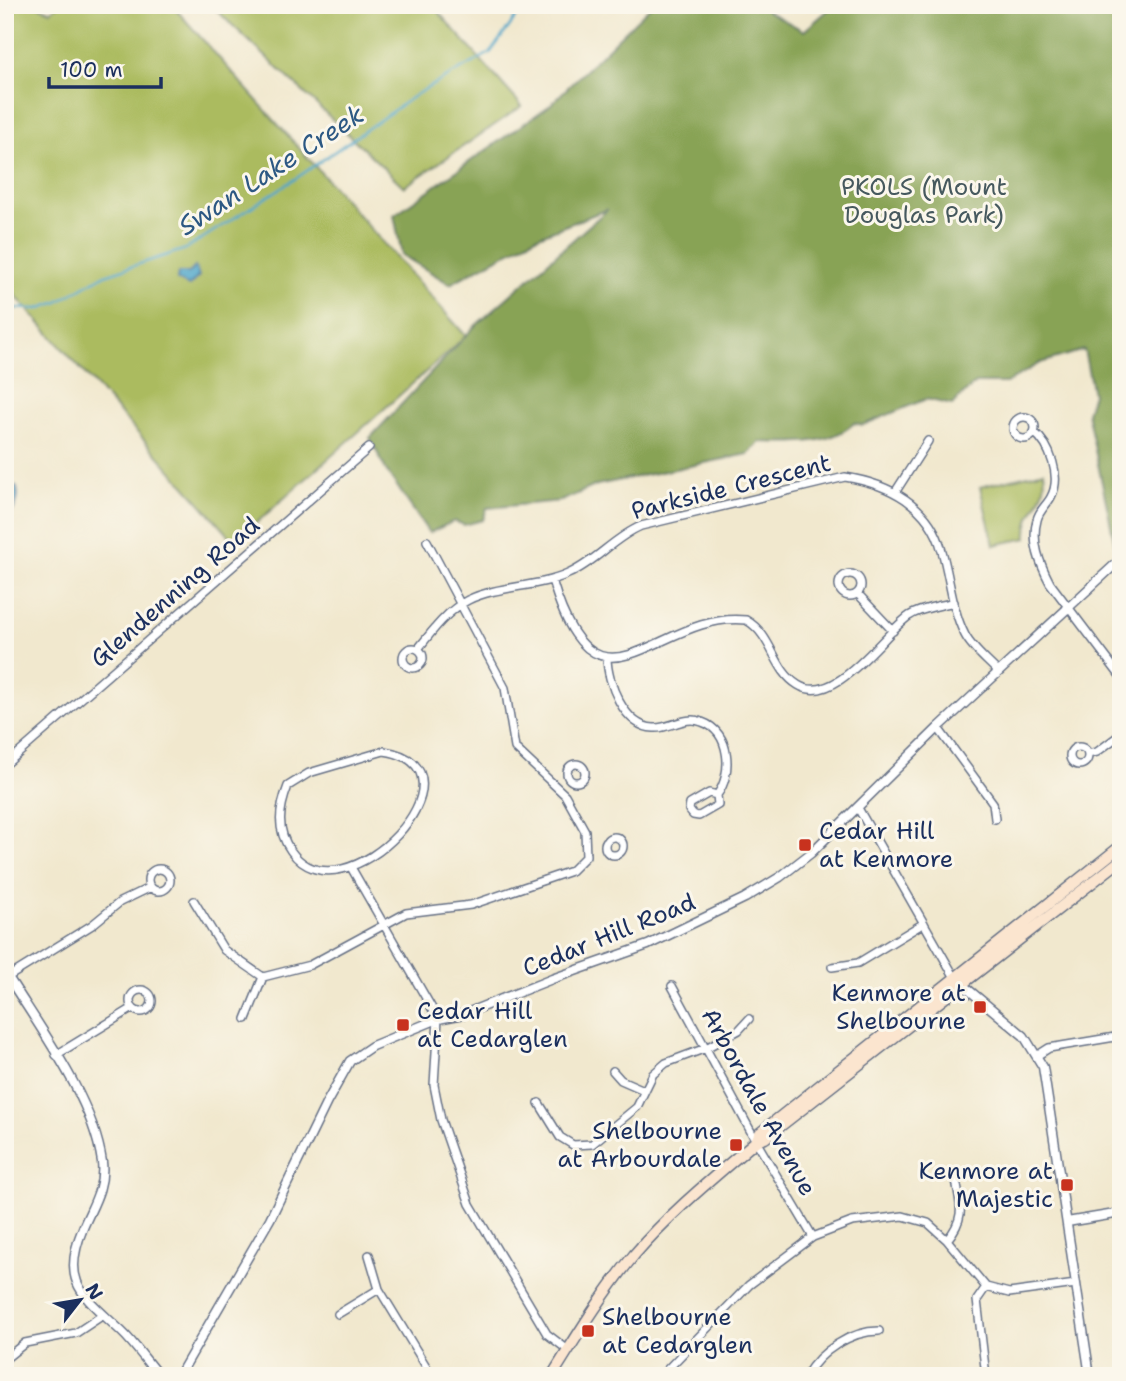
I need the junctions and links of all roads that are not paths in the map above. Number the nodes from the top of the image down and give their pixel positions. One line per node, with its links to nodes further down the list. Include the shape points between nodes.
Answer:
1 (1034, 432): 11 (street, via 1049,449 1054,488 1037,520 1038,554 1049,583)
2 (928, 441): 4 (street)
3 (369, 449): 20 (street, Glendenning Road)
4 (896, 491): 7 (street, Parkside Crescent, via 869,481 835,478 641,526 618,538 582,568); 9 (street, Parkside Crescent, via 932,528 942,548)
5 (427, 541): 10 (street)
6 (1121, 559): 11 (street, Cedar Hill Road)
7 (552, 580): 10 (street, Parkside Crescent, via 466,601); 14 (street, via 584,646)
8 (858, 594): 12 (street)
9 (954, 602): 12 (street, via 914,613); 15 (street, Parkside Crescent, via 966,637)
10 (462, 606): 13 (street, Parkside Crescent, via 439,622); 22 (street, via 505,688 515,748)
11 (1068, 608): 15 (street, Cedar Hill Road); 16 (street)
12 (893, 631): 14 (street, via 839,682 820,690 799,686 790,678 768,639 746,620 725,620)
13 (418, 649)
14 (607, 657): 23 (street, via 609,678 635,720 655,728 693,720 715,732 728,759 727,778)
15 (998, 672): 17 (street, Cedar Hill Road)
16 (1119, 673)
17 (938, 728): 24 (street, Cedar Hill Road); 25 (street, via 993,803)
18 (1121, 734): 19 (street)
19 (1088, 754)
20 (5, 765)
21 (569, 778): 22 (street)
22 (558, 788): 28 (street, via 585,831)
23 (716, 795)
24 (858, 808): 33 (street); 42 (street, Cedar Hill Road, via 811,853 745,898 648,945 464,1014)
25 (995, 820)
26 (605, 846): 28 (street)
27 (1121, 846): 38 (main road)
28 (587, 848): 34 (street, via 582,862 571,871 471,905 406,913)
29 (1121, 860): 38 (main road)
30 (352, 869): 30 (street, via 409,825 421,803 422,780 404,754 384,751 309,773 288,786 279,824 283,841 295,857 312,867 337,872); 34 (street)
31 (151, 887): 36 (street)
32 (194, 901): 37 (street, via 224,950)
33 (923, 923): 35 (street, via 858,962); 38 (street)
34 (383, 925): 37 (street, via 310,965); 42 (street)
35 (832, 967)
36 (7, 975): 46 (street)
37 (263, 977): 41 (street)
38 (958, 980): 47 (street, via 1015,1027); 51 (main road, via 763,1140)
39 (672, 986): 45 (street, Arbordale Avenue)
40 (133, 1008): 46 (street)
41 (246, 1019)
42 (438, 1019): 64 (street, via 434,1085 470,1204 547,1334); 67 (street, Cedar Hill Road, via 359,1053 344,1070 270,1219)
43 (749, 1019): 45 (street, via 739,1030)
44 (1121, 1036): 47 (street, via 1049,1048)
45 (706, 1048): 49 (street, via 666,1063); 51 (street, Arbordale Avenue)
46 (56, 1055): 62 (street, via 96,1138 102,1164 99,1196 72,1259 78,1286)
47 (1038, 1055): 54 (street)
48 (613, 1070): 49 (street, via 621,1080)
49 (644, 1090): 50 (street, via 637,1107 592,1144 573,1145 560,1137)
50 (539, 1103)
51 (756, 1141): 55 (street, Arbordale Avenue); 64 (main road, via 641,1248)
52 (955, 1175): 56 (street, via 961,1216)
53 (1121, 1213): 54 (street)
54 (1067, 1222): 58 (street)
55 (813, 1237): 56 (street, via 852,1222 903,1216 928,1223); 70 (street, via 749,1285)
56 (947, 1240): 59 (street)
57 (369, 1255): 60 (street)
58 (1076, 1284): 59 (street, via 1009,1293); 73 (street)
59 (986, 1287): 72 (street, via 976,1300)
60 (379, 1289): 61 (street); 68 (street)
61 (338, 1314)
62 (103, 1315): 65 (street, via 76,1333 25,1343); 66 (street)
63 (879, 1331): 71 (street, via 860,1331 820,1357)
64 (568, 1350): 69 (main road)
65 (5, 1359)
66 (159, 1376)
67 (179, 1376)
68 (432, 1376)
69 (552, 1376)
70 (661, 1376)
71 (806, 1376)
72 (986, 1376)
73 (1090, 1376)

